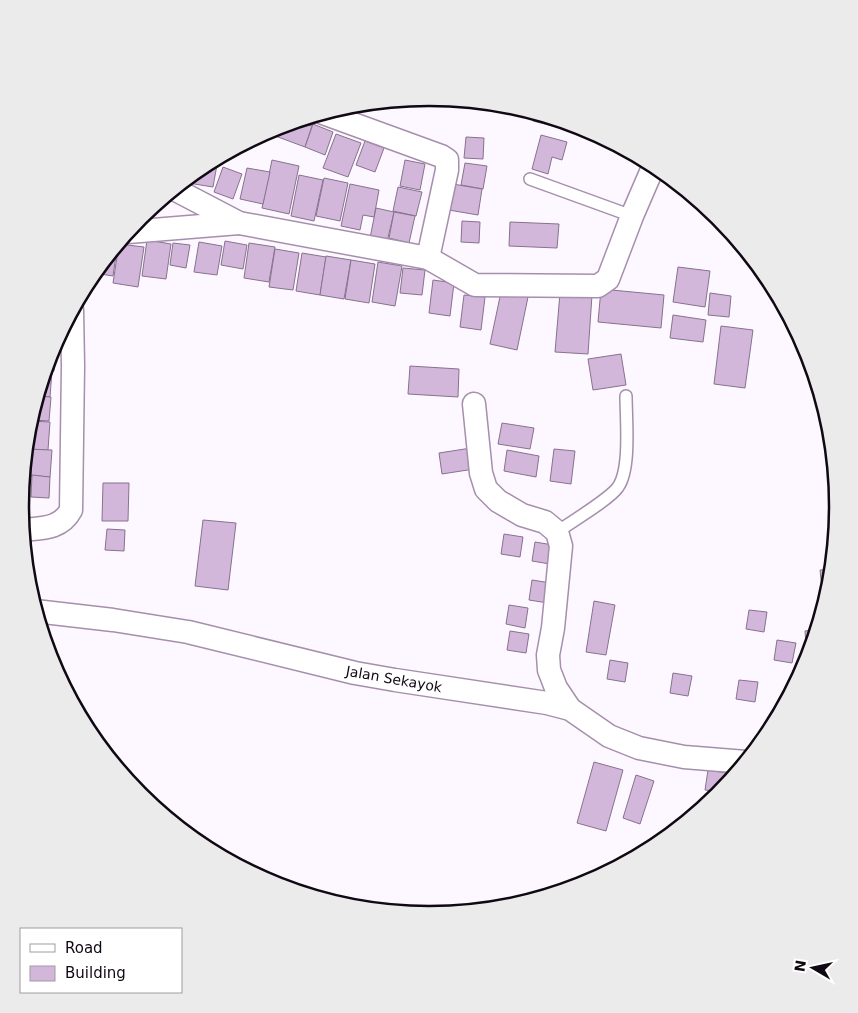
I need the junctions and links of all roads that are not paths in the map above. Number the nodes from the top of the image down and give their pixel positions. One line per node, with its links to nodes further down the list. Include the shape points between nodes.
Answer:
1 (336, 118): 8 (street, via 447,160)
2 (650, 174): 5 (street)
3 (530, 179): 5 (lane)
4 (181, 193): 6 (street)
5 (632, 216): 8 (street, via 608,279 598,286 475,284)
6 (239, 223): 7 (street); 8 (street)
7 (139, 231)
8 (428, 258)
9 (73, 324): 12 (street, via 71,510 55,526)
10 (626, 396): 13 (lane, via 626,468 618,487)
11 (474, 404): 13 (street, via 481,473 486,489 498,502 544,522)
12 (30, 529)
13 (557, 532): 15 (street, via 560,546 549,670)
14 (43, 612): 15 (street, Jalan Sekayok, via 188,632 355,673)
15 (570, 709): 16 (street, Jalan Sekayok, via 609,736 639,748 684,757)
16 (737, 761)

